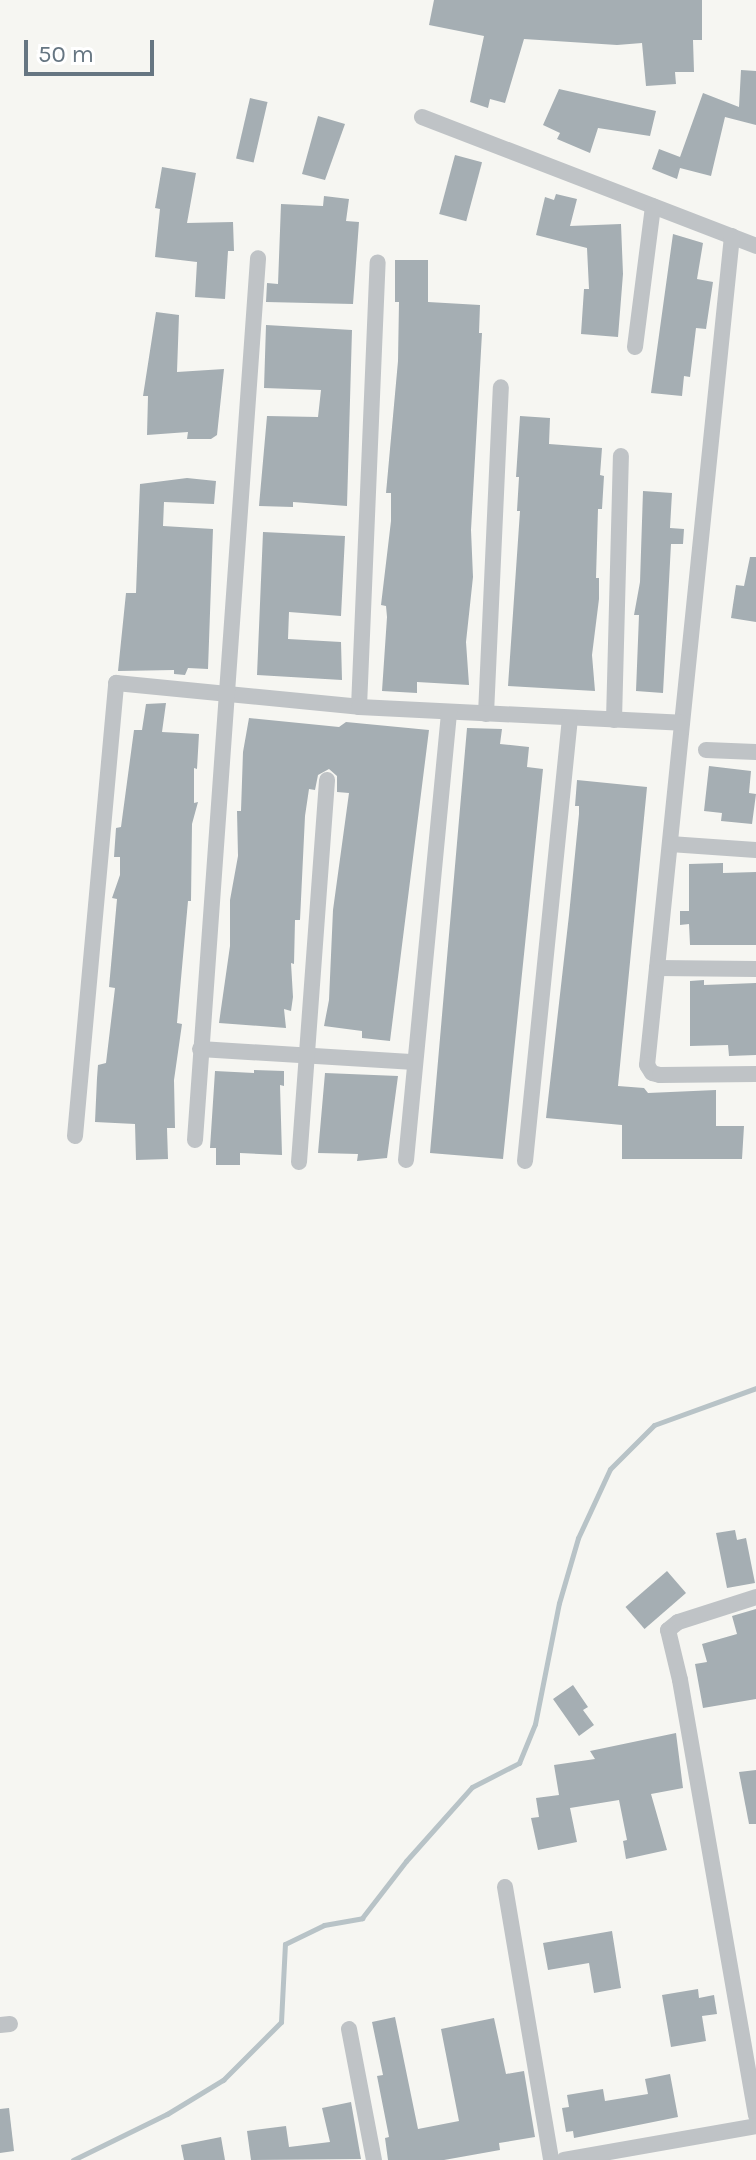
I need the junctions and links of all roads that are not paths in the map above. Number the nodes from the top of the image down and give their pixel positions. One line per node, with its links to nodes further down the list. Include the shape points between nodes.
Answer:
1 (422, 117): 2 (street)
2 (653, 206): 3 (street); 7 (street)
3 (732, 236): 4 (street); 16 (street)
4 (756, 246)
5 (258, 258): 10 (street)
6 (378, 262): 11 (street)
7 (635, 347)
8 (501, 387): 13 (street)
9 (621, 456): 15 (street)
10 (228, 695): 11 (street); 24 (street); 28 (street, via 116,683)
11 (359, 707): 12 (street)
12 (449, 712): 13 (street); 26 (street)
13 (486, 714): 14 (street)
14 (570, 718): 15 (street); 31 (street)
15 (614, 720): 16 (street)
16 (682, 723): 20 (street)
17 (706, 750): 18 (street)
18 (756, 752)
19 (327, 780): 25 (street)
20 (670, 844): 21 (street); 22 (street)
21 (756, 850)
22 (657, 968): 23 (street); 27 (street, via 647,1065 652,1073)
23 (756, 969)
24 (200, 1049): 25 (street); 29 (street)
25 (304, 1056): 26 (street); 32 (street)
26 (415, 1062): 30 (street)
27 (756, 1074)
28 (75, 1136)
29 (195, 1140)
30 (406, 1160)
31 (525, 1161)
32 (299, 1162)
33 (756, 1597): 36 (street, via 668,1630)
34 (505, 1887): 39 (street)
35 (349, 2029): 38 (street)
36 (756, 2115)
37 (756, 2126): 40 (street)
38 (374, 2160)
39 (551, 2160)
40 (564, 2160)

